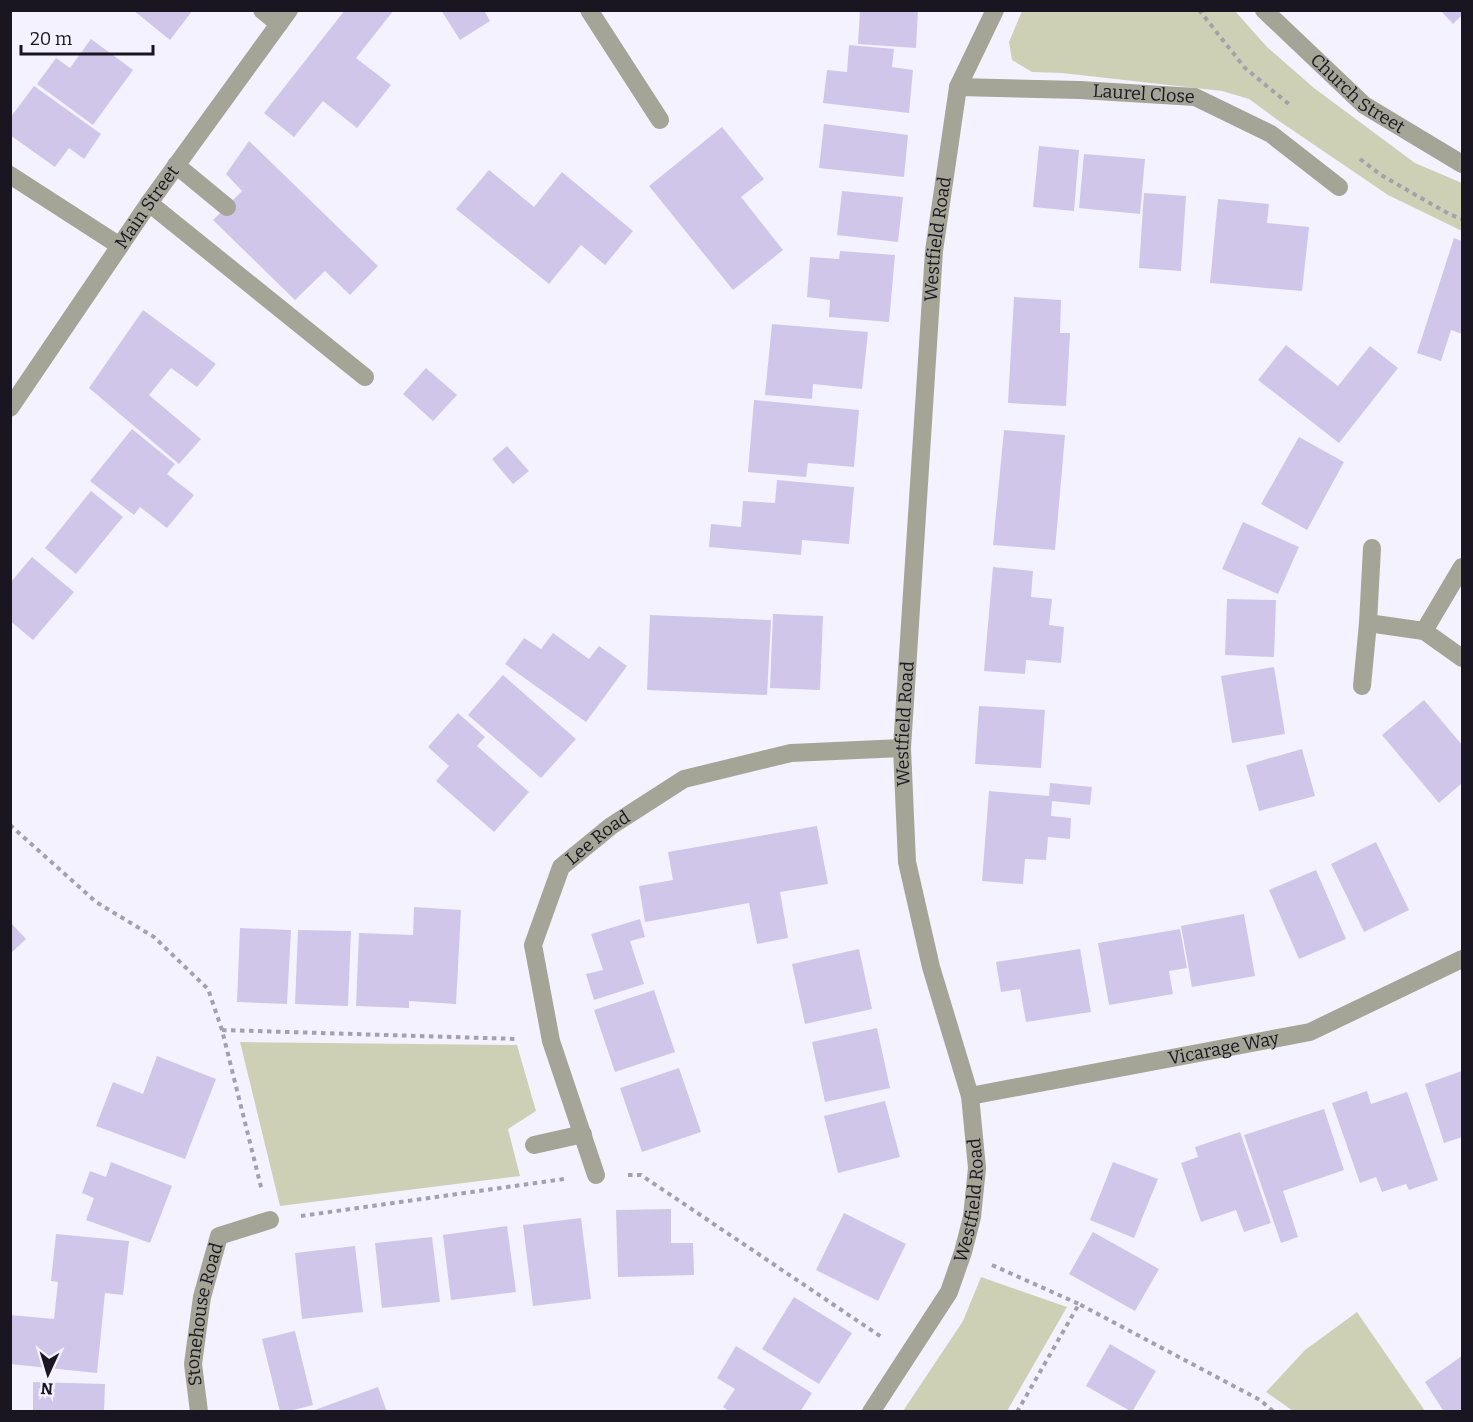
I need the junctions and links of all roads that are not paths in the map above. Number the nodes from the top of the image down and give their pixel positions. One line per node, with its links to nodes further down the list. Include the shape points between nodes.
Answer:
1 (262, 10): 5 (street)
2 (589, 10): 7 (street)
3 (995, 10): 6 (street, Westfield Road)
4 (1264, 10): 8 (street, Church Street, via 1364,105)
5 (284, 17): 9 (street, Main Street)
6 (957, 87): 11 (street, Laurel Close, via 1195,97 1271,134); 23 (street, Westfield Road, via 934,251)
7 (660, 120)
8 (1462, 164)
9 (176, 165): 12 (street, Main Street); 13 (street)
10 (10, 175): 14 (street)
11 (1339, 187)
12 (149, 202): 14 (street, Main Street); 15 (street)
13 (227, 207)
14 (120, 246): 16 (street, Main Street)
15 (364, 377)
16 (10, 408)
17 (1372, 548): 19 (street)
18 (1462, 567): 20 (street)
19 (1368, 623): 20 (street); 22 (street)
20 (1424, 631): 21 (street)
21 (1462, 658)
22 (1362, 686)
23 (902, 748): 25 (street, Westfield Road, via 907,862 931,967); 26 (street, Lee Road, via 791,753 684,779 610,826 561,867 533,945 550,1041)
24 (1462, 958): 25 (street, Vicarage Way, via 1310,1032)
25 (970, 1096): 31 (street, Westfield Road, via 977,1168 972,1217 963,1252 949,1292)
26 (583, 1134): 27 (street); 28 (street, Lee Road)
27 (534, 1145)
28 (596, 1175)
29 (270, 1220): 30 (street, Stonehouse Road, via 219,1236 202,1297 194,1364)
30 (200, 1412)
31 (871, 1412)

